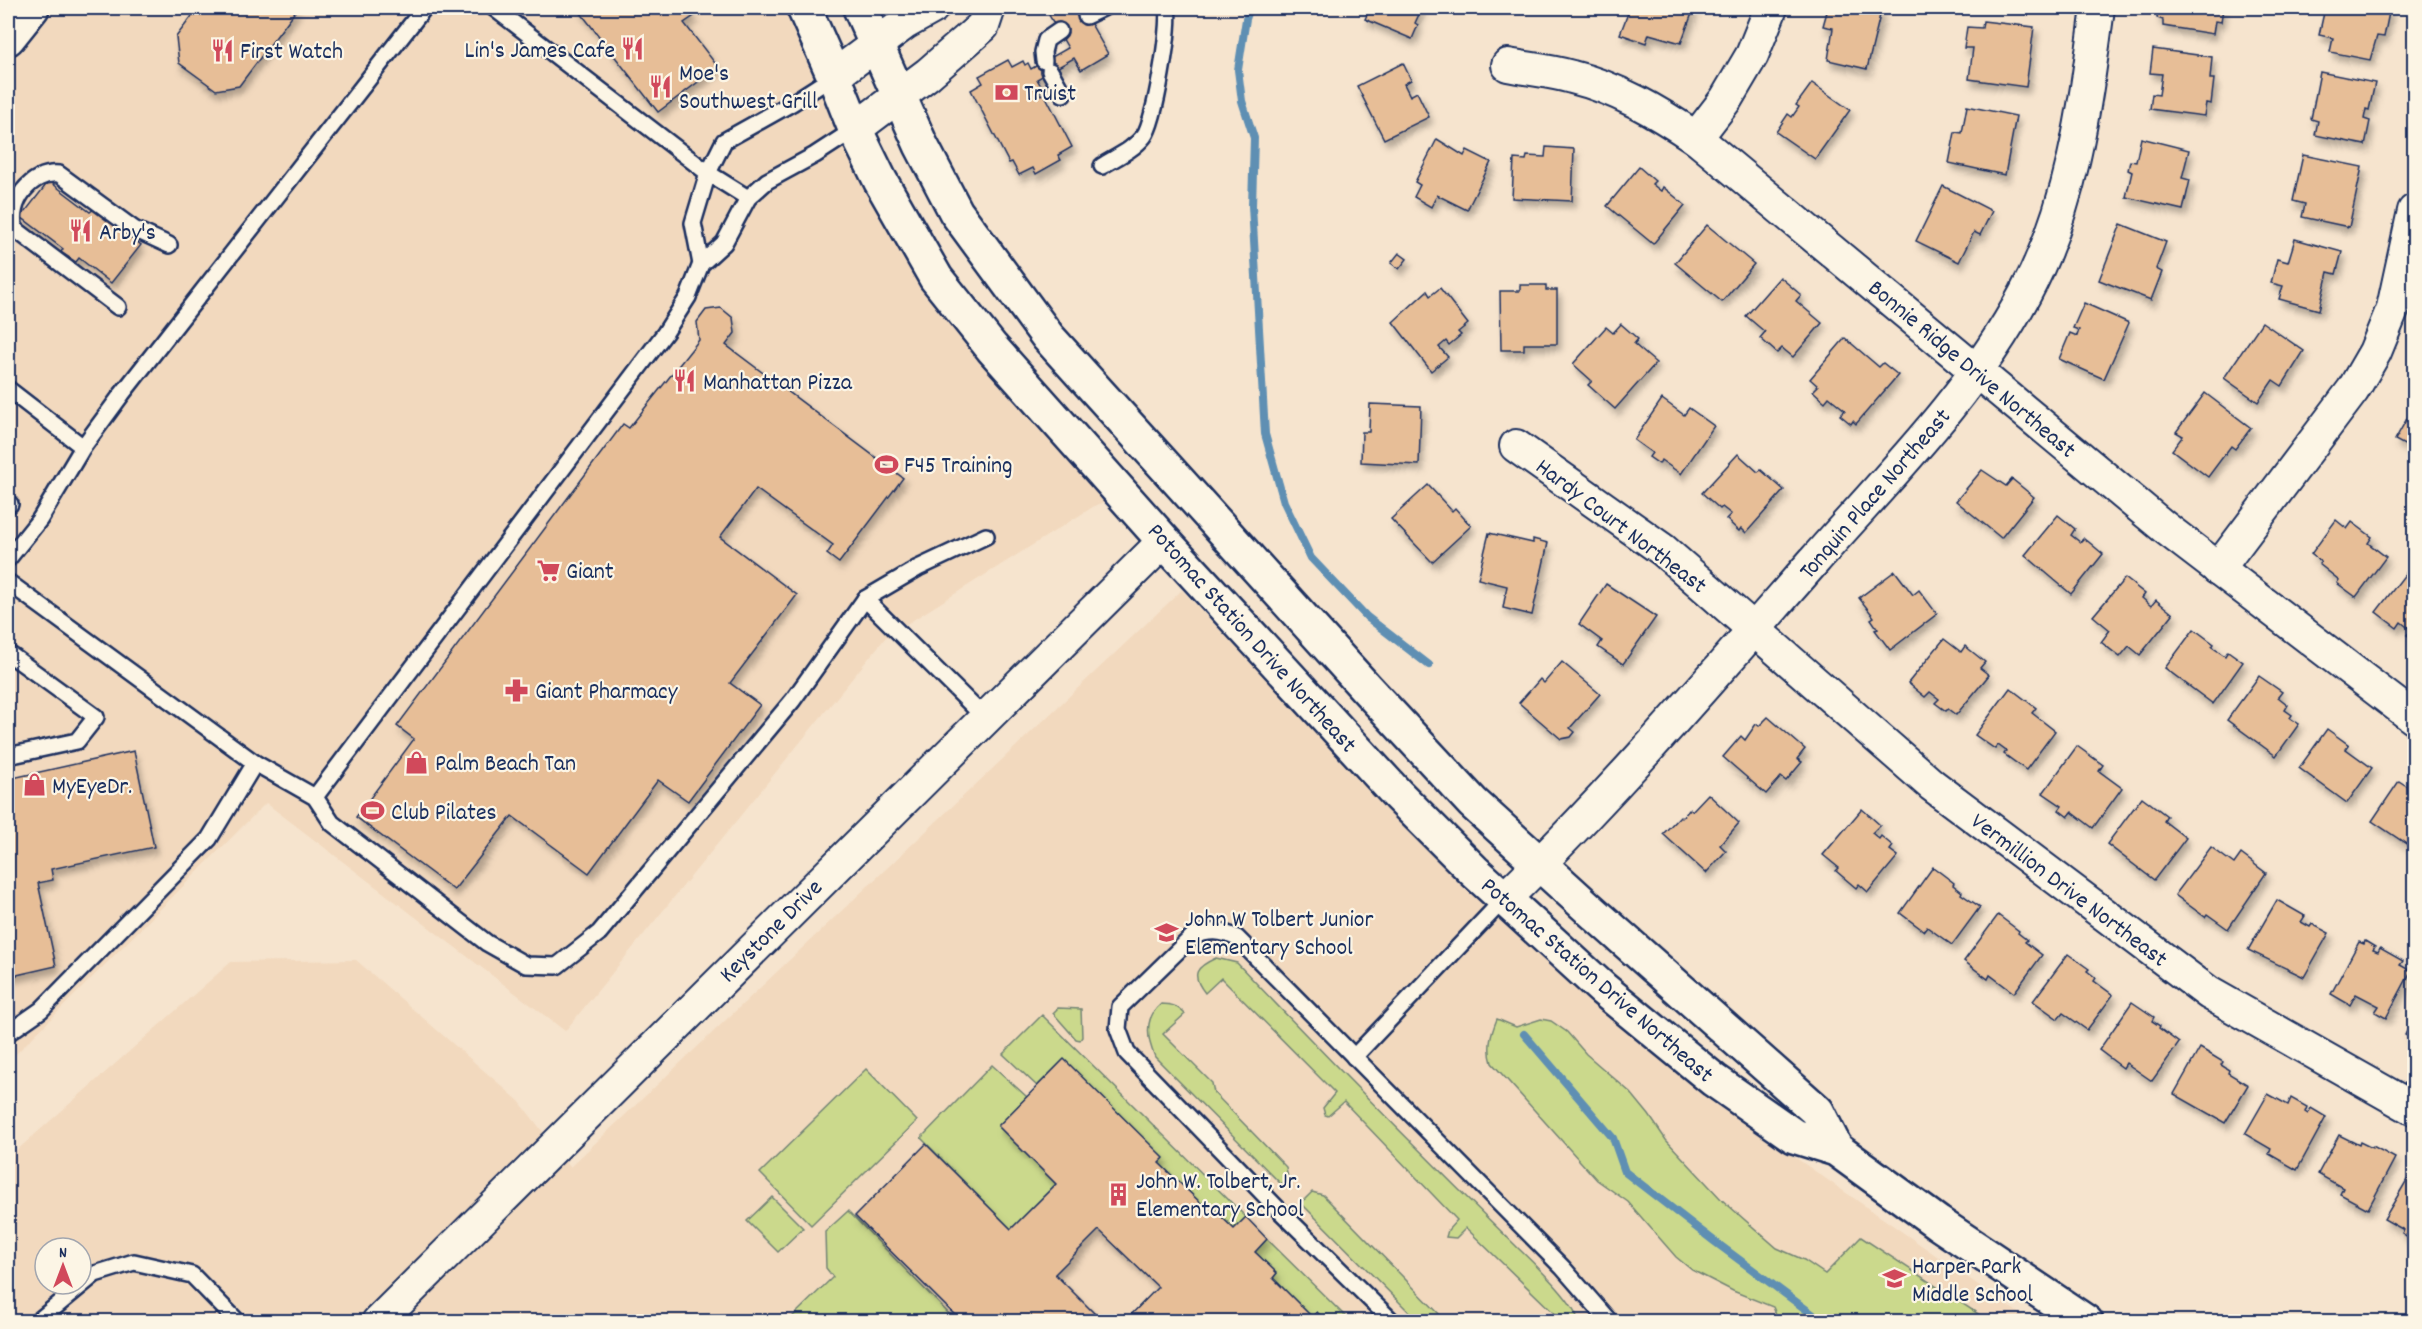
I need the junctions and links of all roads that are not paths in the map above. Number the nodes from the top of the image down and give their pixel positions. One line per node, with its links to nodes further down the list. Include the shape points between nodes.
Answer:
1 (32, 8): 14 (street)
2 (424, 8): 33 (lane)
3 (494, 8): 23 (lane)
4 (804, 8): 17 (street, Potomac Station Drive Northeast)
5 (860, 8): 15 (street, Potomac Station Drive Northeast)
6 (932, 8): 15 (street)
7 (989, 8): 19 (street, via 983,26)
8 (1103, 8): 12 (lane)
9 (1167, 8): 22 (lane, via 1154,108 1145,135 1131,149)
10 (1771, 8): 21 (street, via 1752,55 1726,99)
11 (2098, 8): 30 (street, Tonquin Place Northeast, via 2085,112 2072,175 2026,294)
12 (1086, 16)
13 (1059, 31): 18 (lane, via 1046,40 1043,52)
14 (8, 38)
15 (876, 45): 17 (street); 19 (street, Potomac Station Drive Northeast)
16 (1508, 65): 21 (street, Bonnie Ridge Drive Northeast, via 1573,77 1619,94)
17 (834, 76): 20 (street, Potomac Station Drive Northeast); 23 (lane, via 724,141)
18 (1063, 94)
19 (899, 96): 20 (street); 47 (street, Potomac Station Drive Northeast, via 956,212 1048,338 1473,803)
20 (855, 129): 24 (lane, via 767,182); 35 (street, Potomac Station Drive Northeast, via 936,278 992,348)
21 (1696, 138): 30 (street, Bonnie Ridge Drive Northeast)
22 (1102, 166)
23 (708, 173): 24 (lane); 27 (lane, via 693,223)
24 (748, 198): 27 (lane, via 724,243)
25 (2415, 211): 29 (street)
26 (169, 245): 28 (lane, via 134,229 59,174 36,177 14,204 11,217 15,229)
27 (700, 264): 46 (lane, via 688,297 653,350)
28 (118, 307)
29 (2404, 312): 37 (street, via 2353,390)
30 (1977, 372): 37 (street, Bonnie Ridge Drive Northeast); 40 (street, Tonquin Place Northeast)
31 (8, 389): 33 (lane)
32 (1516, 446): 40 (street, Hardy Court Northeast, via 1663,550)
33 (83, 447): 36 (lane, via 40,519)
34 (986, 536): 39 (lane, via 918,568)
35 (1164, 541): 42 (street, Keystone Drive); 48 (street, Potomac Station Drive Northeast, via 1398,795)
36 (8, 559)
37 (2218, 569): 43 (street, Bonnie Ridge Drive Northeast)
38 (8, 582): 45 (lane)
39 (865, 599): 42 (lane); 46 (lane, via 793,700 607,924 557,966 526,965 487,943 332,823)
40 (1754, 630): 47 (street, Tonquin Place Northeast); 51 (street, Vermillion Drive Northeast, via 1932,785 2209,993)
41 (8, 653): 44 (lane, via 96,717 77,741)
42 (984, 717): 55 (street, Keystone Drive)
43 (2415, 718)
44 (8, 756)
45 (255, 763): 46 (lane); 49 (lane, via 209,839 41,1010)
46 (315, 796)
47 (1540, 864): 48 (street, Tonquin Place Northeast); 52 (street, Potomac Station Drive Northeast, via 1817,1111)
48 (1504, 898): 50 (lane); 52 (street, Potomac Station Drive Northeast, via 1603,989 1714,1080 1794,1136)
49 (8, 1033)
50 (1354, 1057): 56 (lane, via 1237,938 1224,932 1206,931 1192,936 1120,1007 1118,1029 1127,1053); 57 (lane, via 1563,1268)
51 (2415, 1109)
52 (1836, 1149): 58 (street, Potomac Station Drive Northeast)
53 (38, 1322): 54 (lane, via 95,1274 134,1262 192,1275)
54 (238, 1322)
55 (378, 1322)
56 (1393, 1322)
57 (1610, 1322)
58 (2086, 1322)

